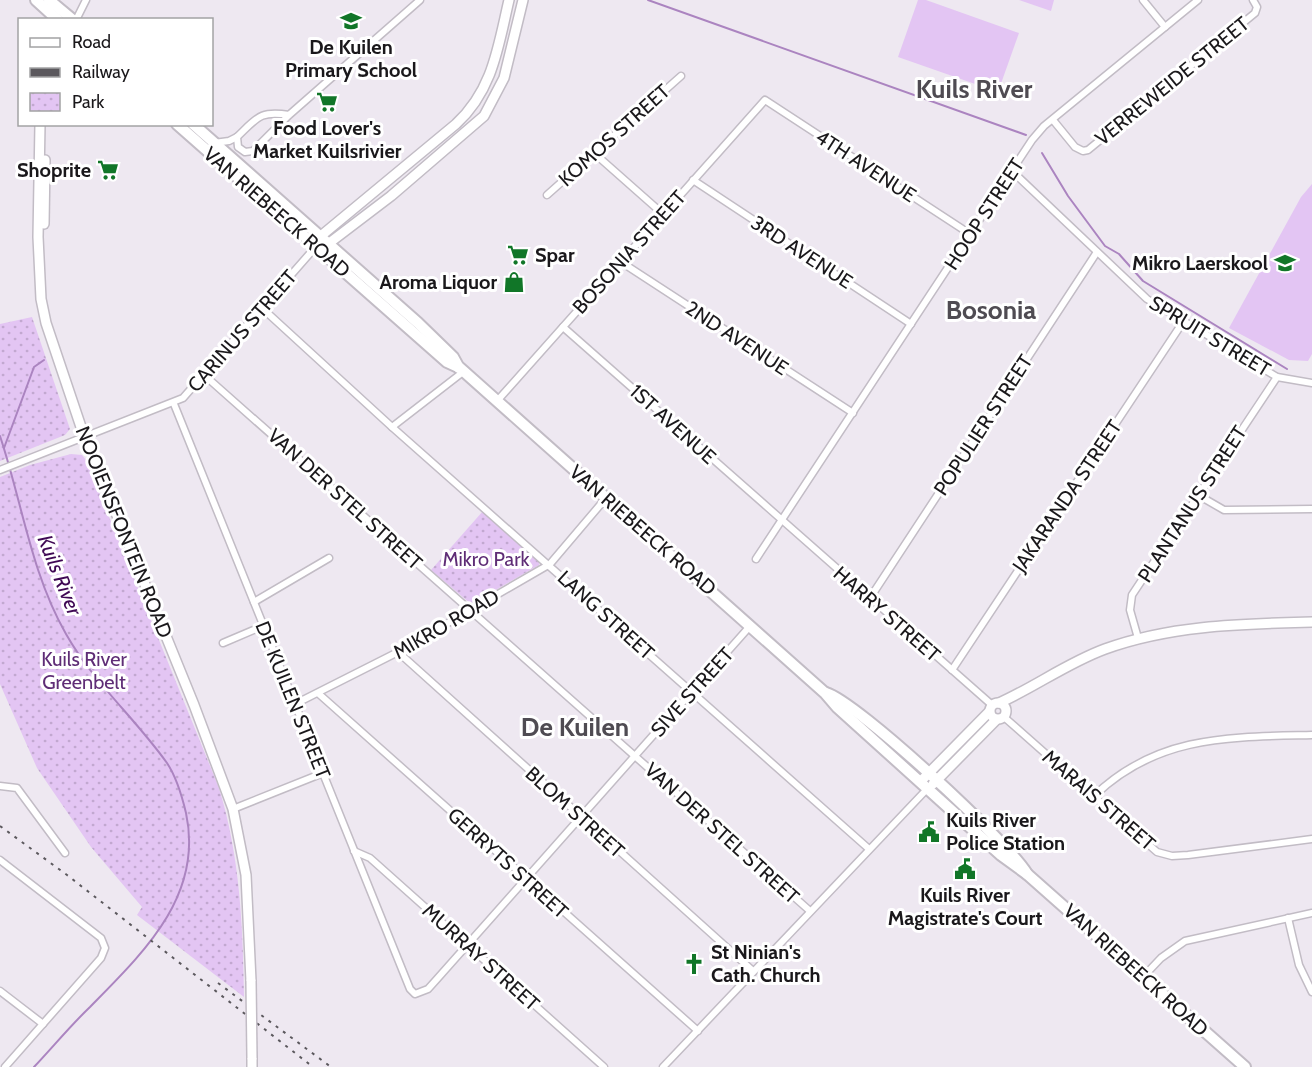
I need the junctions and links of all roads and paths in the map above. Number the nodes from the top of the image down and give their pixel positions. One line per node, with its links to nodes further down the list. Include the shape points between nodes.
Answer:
1 (36, 0): 10 (main road)
2 (49, 0): 11 (main road)
3 (86, 0): 12 (street)
4 (420, 0): 16 (street)
5 (509, 0): 30 (street, CARINUS STREET, via 491,74 475,105)
6 (523, 0): 30 (street, CARINUS STREET, via 504,78 484,116)
7 (1143, 0): 13 (street)
8 (1198, 0): 13 (street, HOOP STREET)
9 (1253, 0): 17 (street, VERREWEIDE STREET, via 1255,13 1088,150 1083,152 1075,147)
10 (56, 18)
11 (73, 18)
12 (75, 18)
13 (1165, 27): 17 (street, HOOP STREET)
14 (681, 76): 24 (street, KOMOS STREET)
15 (762, 102): 26 (street, BOSONIA STREET); 29 (street, 4TH AVENUE, via 768,101)
16 (289, 115): 22 (street, via 265,112); 22 (street, via 252,151 242,151)
17 (1053, 120): 25 (street, HOOP STREET, via 1032,140)
18 (40, 126): 31 (street, NOOIENSFONTEIN ROAD)
19 (46, 126): 31 (street, NOOIENSFONTEIN ROAD)
20 (179, 126): 30 (main road, VAN RIEBEECK ROAD)
21 (195, 126): 23 (main road, VAN RIEBEECK ROAD)
22 (237, 136): 23 (street)
23 (213, 143): 30 (main road, VAN RIEBEECK ROAD)
24 (594, 153): 27 (street, KOMOS STREET); 28 (street)
25 (1012, 171): 29 (street, HOOP STREET); 32 (street, SPRUIT STREET)
26 (693, 180): 28 (street, BOSONIA STREET); 36 (street, 3RD AVENUE)
27 (548, 195)
28 (663, 214): 33 (street, BOSONIA STREET)
29 (970, 234): 36 (street, HOOP STREET)
30 (318, 245): 34 (street, CARINUS STREET); 38 (main road, VAN RIEBEECK ROAD, via 418,323)
31 (40, 250): 46 (street, NOOIENSFONTEIN ROAD, via 40,287 46,323)
32 (1097, 252): 35 (street, SPRUIT STREET, via 1147,300); 55 (street, POPULIER STREET)
33 (621, 262): 37 (street, BOSONIA STREET); 44 (street, 2ND AVENUE)
34 (262, 308): 39 (street, CARINUS STREET); 45 (street, LANG STREET)
35 (1183, 322): 40 (street, SPRUIT STREET); 64 (street, JAKARANDA STREET)
36 (912, 324): 44 (street, HOOP STREET)
37 (563, 327): 42 (street, BOSONIA STREET); 51 (street, 1ST AVENUE)
38 (461, 370): 42 (main road, VAN RIEBEECK ROAD); 45 (street)
39 (203, 374): 43 (street, CARINUS STREET); 57 (street, VAN DER STEL STREET)
40 (1276, 377): 41 (street, SPRUIT STREET); 48 (street, PLANTANUS STREET)
41 (1312, 383)
42 (497, 401): 49 (main road, VAN RIEBEECK ROAD)
43 (174, 404): 46 (street, CARINUS STREET); 56 (street, DE KUILEN STREET)
44 (853, 413): 51 (street, HOOP STREET)
45 (392, 427): 54 (street, LANG STREET)
46 (85, 438): 47 (street, CARINUS STREET); 75 (street, NOOIENSFONTEIN ROAD)
47 (0, 470)
48 (1198, 495): 50 (street, via 1224,510); 61 (street, PLANTANUS STREET, via 1132,595 1130,610)
49 (606, 498): 54 (street, MIKRO ROAD); 59 (main road, VAN RIEBEECK ROAD)
50 (1312, 509)
51 (782, 521): 53 (street, HOOP STREET); 55 (street, HARRY STREET)
52 (329, 558): 56 (street)
53 (756, 559)
54 (550, 564): 57 (street, MIKRO ROAD); 65 (street, LANG STREET)
55 (870, 598): 64 (street, HARRY STREET)
56 (254, 602): 60 (street, DE KUILEN STREET)
57 (471, 610): 63 (street, MIKRO ROAD); 70 (street, VAN DER STEL STREET)
58 (1312, 622): 61 (street, via 1179,629)
59 (750, 625): 65 (street, SIVE STREET); 72 (main road, VAN RIEBEECK ROAD, via 825,693 858,712)
60 (263, 626): 62 (street); 67 (street, DE KUILEN STREET)
61 (1138, 638): 68 (street, via 1069,664)
62 (223, 644)
63 (398, 652): 66 (street, MIKRO ROAD); 76 (street, BLOM STREET)
64 (952, 670): 68 (street, HARRY STREET)
65 (692, 693): 70 (street, SIVE STREET); 78 (street, LANG STREET)
66 (319, 694): 67 (street, MIKRO ROAD); 82 (street, GERRYTS STREET)
67 (296, 704): 71 (street, DE KUILEN STREET)
68 (998, 711): 72 (street); 74 (street, MARAIS STREET)
69 (1312, 735): 74 (street, via 1227,737 1164,751 1117,776)
70 (635, 756): 76 (street, SIVE STREET); 83 (street, VAN DER STEL STREET)
71 (323, 773): 75 (street); 79 (street, DE KUILEN STREET)
72 (927, 783): 78 (street); 88 (main road, VAN RIEBEECK ROAD, via 1001,855)
73 (0, 786): 80 (street, via 17,788)
74 (1094, 796): 77 (street, MARAIS STREET, via 1164,855)
75 (233, 809): 94 (street, NOOIENSFONTEIN ROAD, bridge, via 246,875)
76 (581, 818): 82 (street, SIVE STREET); 87 (street, BLOM STREET)
77 (1312, 839)
78 (869, 849): 83 (street)
79 (354, 851): 86 (street, MURRAY STREET, via 370,858); 91 (street, DE KUILEN STREET)
80 (65, 853)
81 (0, 860): 92 (street, via 104,945 101,958)
82 (526, 879): 86 (street, SIVE STREET); 93 (street, GERRYTS STREET)
83 (810, 911): 87 (street)
84 (1312, 913): 85 (street)
85 (1288, 918): 88 (street, via 1185,941); 90 (street, via 1299,964)
86 (468, 945): 91 (street, SIVE STREET, via 428,988); 96 (street, MURRAY STREET)
87 (753, 971): 93 (street)
88 (1143, 977): 98 (main road, VAN RIEBEECK ROAD)
89 (0, 991): 92 (street)
90 (1312, 993)
91 (414, 994)
92 (43, 1024): 95 (street)
93 (698, 1031): 97 (street)
94 (252, 1062)
95 (5, 1067)
96 (604, 1067)
97 (663, 1067)
98 (1245, 1067)

